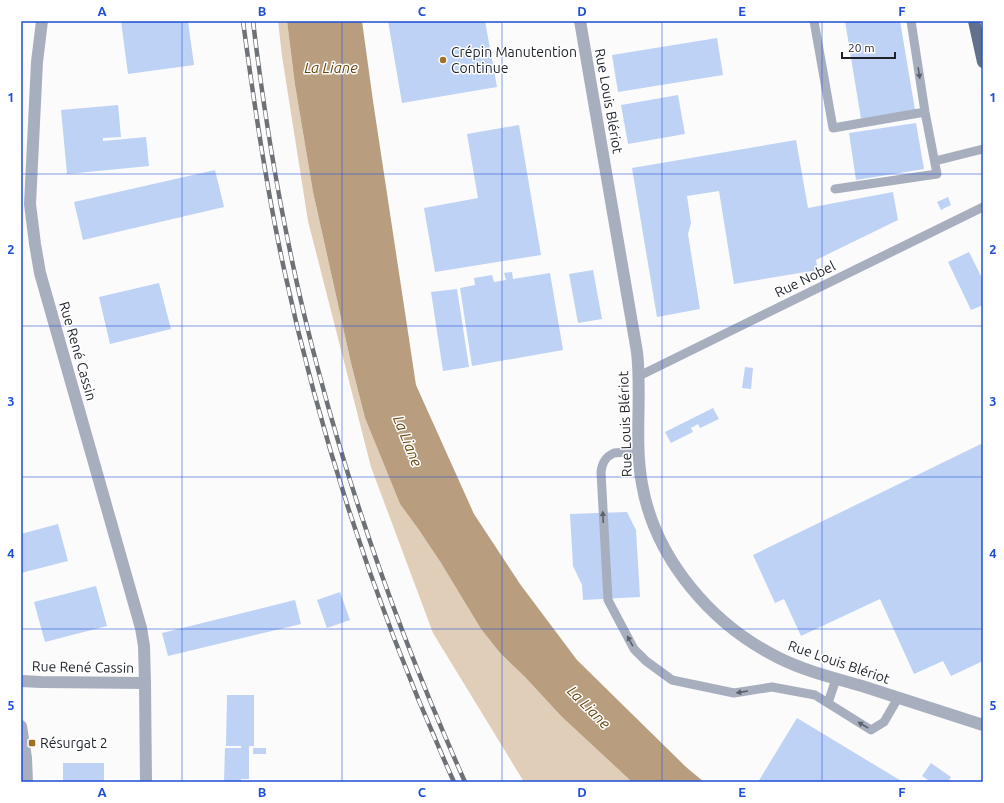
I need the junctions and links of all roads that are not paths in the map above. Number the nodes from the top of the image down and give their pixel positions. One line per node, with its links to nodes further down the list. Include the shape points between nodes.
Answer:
1 (42, 21): 16 (street, Rue René Cassin, via 37,62 30,204 37,257 141,628)
2 (580, 21): 12 (street, Rue Louis Blériot, via 635,338)
3 (814, 21): 7 (lane, via 832,128)
4 (911, 21): 7 (lane, one-way to 7)
5 (974, 21): 6 (main road)
6 (983, 62)
7 (926, 112): 9 (lane)
8 (983, 149): 9 (lane)
9 (935, 161): 10 (lane, via 937,174)
10 (835, 189)
11 (983, 207): 12 (lane, Rue Nobel)
12 (639, 376): 13 (street, Rue Louis Blériot)
13 (638, 451): 14 (street, Rue Louis Blériot, via 643,489 656,529 674,563 696,593 724,621 758,646 795,665); 18 (lane, one-way to 13, via 815,695 772,687 734,693 672,680 646,661 634,648 608,600 601,472 610,454)
14 (836, 678): 17 (street, Rue Louis Blériot); 18 (lane)
15 (21, 681): 16 (street, Rue René Cassin)
16 (145, 683): 22 (street, Rue René Cassin)
17 (898, 698): 18 (lane, one-way to 18, via 884,722 871,730); 19 (street, Rue Louis Blériot)
18 (828, 703)
19 (983, 725)
20 (21, 726): 21 (street)
21 (27, 782)
22 (146, 782)

